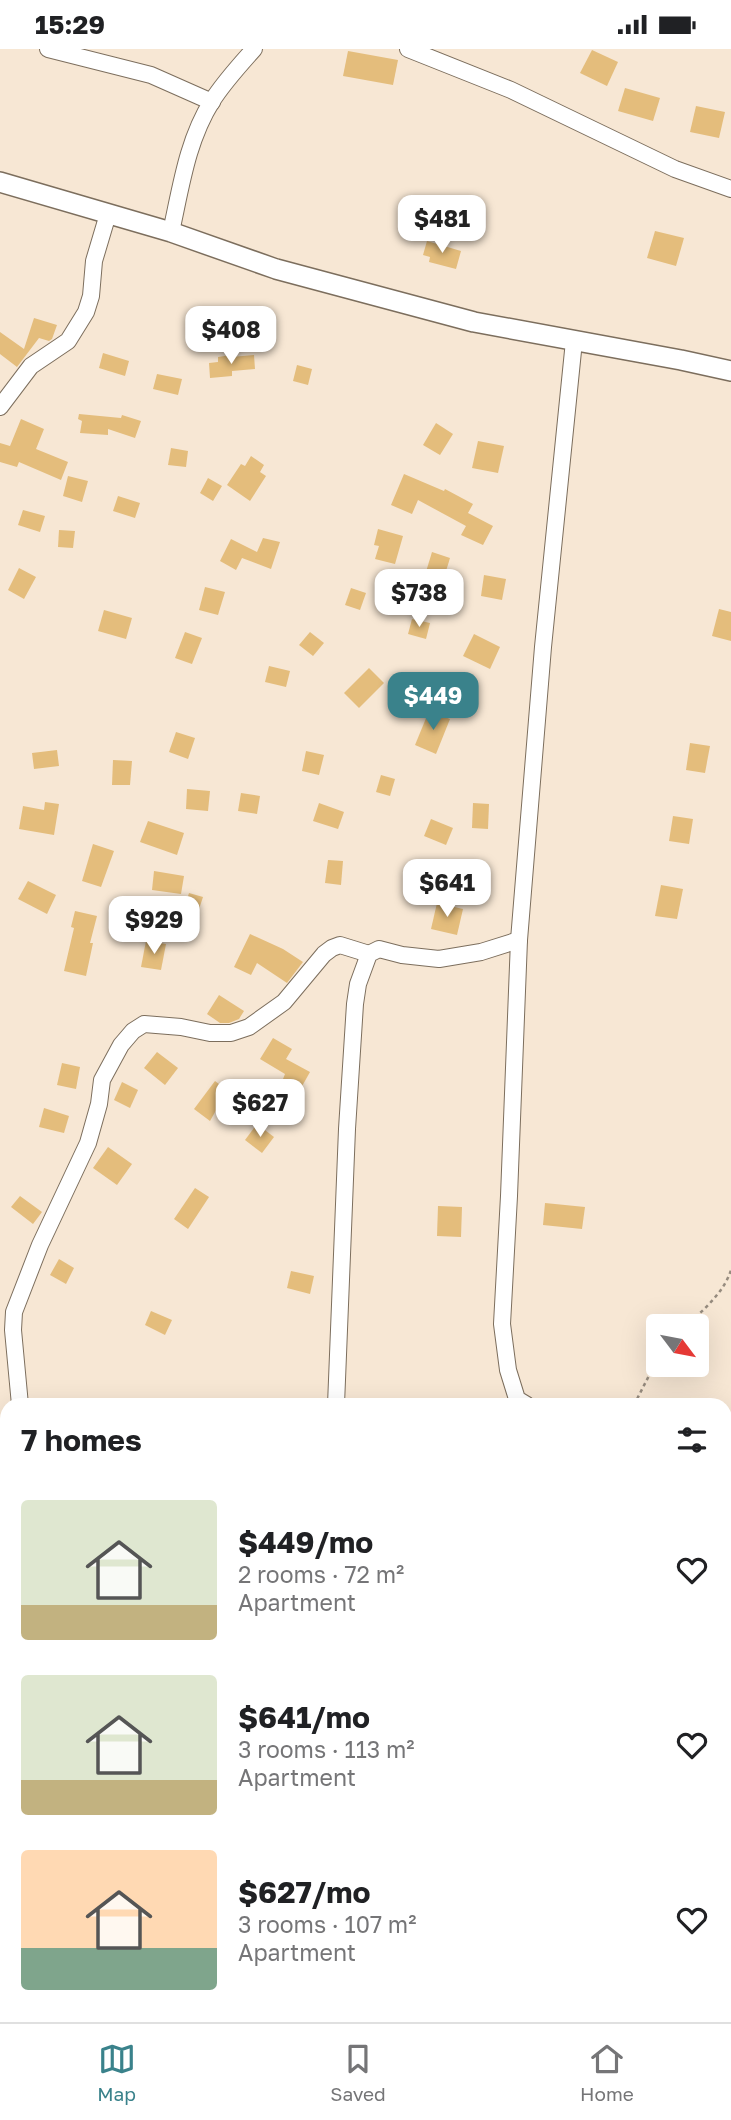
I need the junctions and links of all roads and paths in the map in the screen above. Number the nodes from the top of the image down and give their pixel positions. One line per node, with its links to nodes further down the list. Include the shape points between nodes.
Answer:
1 (48, 49): 4 (street, via 151,75)
2 (254, 49): 4 (street)
3 (408, 49): 6 (street, via 511,90 676,169)
4 (212, 102): 8 (street, via 188,154)
5 (0, 182): 7 (main road)
6 (731, 189)
7 (108, 214): 8 (main road); 11 (street, via 86,312 68,341 31,366)
8 (171, 232): 9 (main road, via 276,269 474,322)
9 (574, 341): 10 (main road); 12 (street)
10 (731, 371)
11 (0, 407)
12 (519, 940): 13 (street, via 439,959 379,949); 19 (street, via 502,1324)
13 (369, 954): 17 (street, via 340,945 332,948 284,1002 249,1027 210,1033 144,1024 121,1045 102,1080 88,1143 14,1312); 18 (street, via 355,1004)
14 (731, 1270): 15 (path, via 714,1299)
15 (698, 1314)
16 (648, 1377): 20 (path)
17 (19, 1398)
18 (336, 1398)
19 (517, 1398)
20 (638, 1398)

